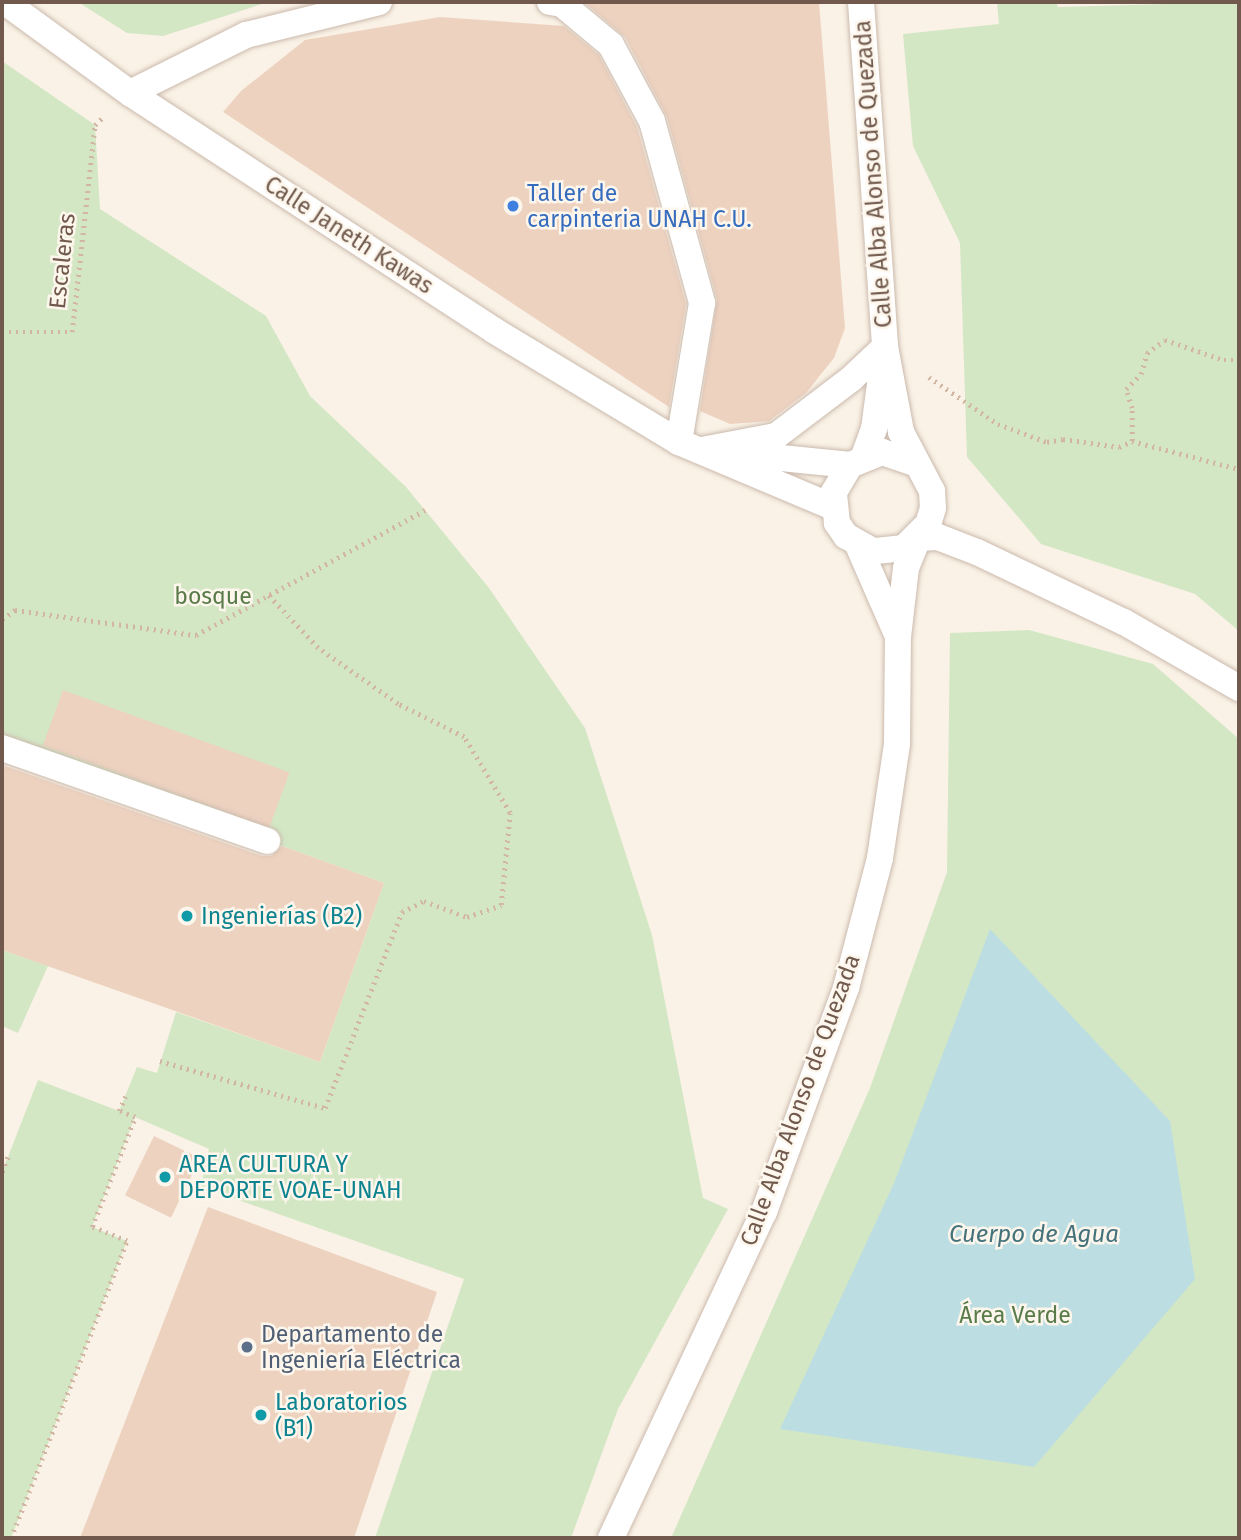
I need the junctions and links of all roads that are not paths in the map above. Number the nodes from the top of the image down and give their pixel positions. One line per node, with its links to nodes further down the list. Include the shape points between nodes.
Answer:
1 (5, 2): 5 (lane, Calle Janeth Kawas)
2 (379, 2): 5 (lane, via 246,35)
3 (550, 2): 7 (lane, via 562,4 611,45 652,121 702,303)
4 (861, 2): 6 (lane, Calle Alba Alonso de Quezada)
5 (130, 93): 7 (lane, Calle Janeth Kawas, via 495,331)
6 (885, 347): 7 (lane, via 776,436); 8 (lane, via 874,429); 9 (lane, via 901,432)
7 (690, 446): 8 (lane); 11 (lane, Calle Janeth Kawas)
8 (857, 460): 9 (lane, via 882,452); 11 (lane, via 839,477)
9 (914, 463): 10 (lane)
10 (932, 491): 12 (lane, via 928,524); 14 (lane, via 946,517)
11 (833, 507): 13 (lane, via 837,523)
12 (918, 538): 13 (lane, via 889,551); 14 (lane, via 938,537); 15 (lane, Calle Alba Alonso de Quezada, via 906,568)
13 (858, 545): 15 (lane)
14 (977, 552): 16 (lane, via 1124,622)
15 (898, 637): 19 (lane, Calle Alba Alonso de Quezada, via 897,744 880,858 846,988 764,1212)
16 (1239, 688)
17 (2, 748): 18 (lane)
18 (267, 841)
19 (611, 1538)

